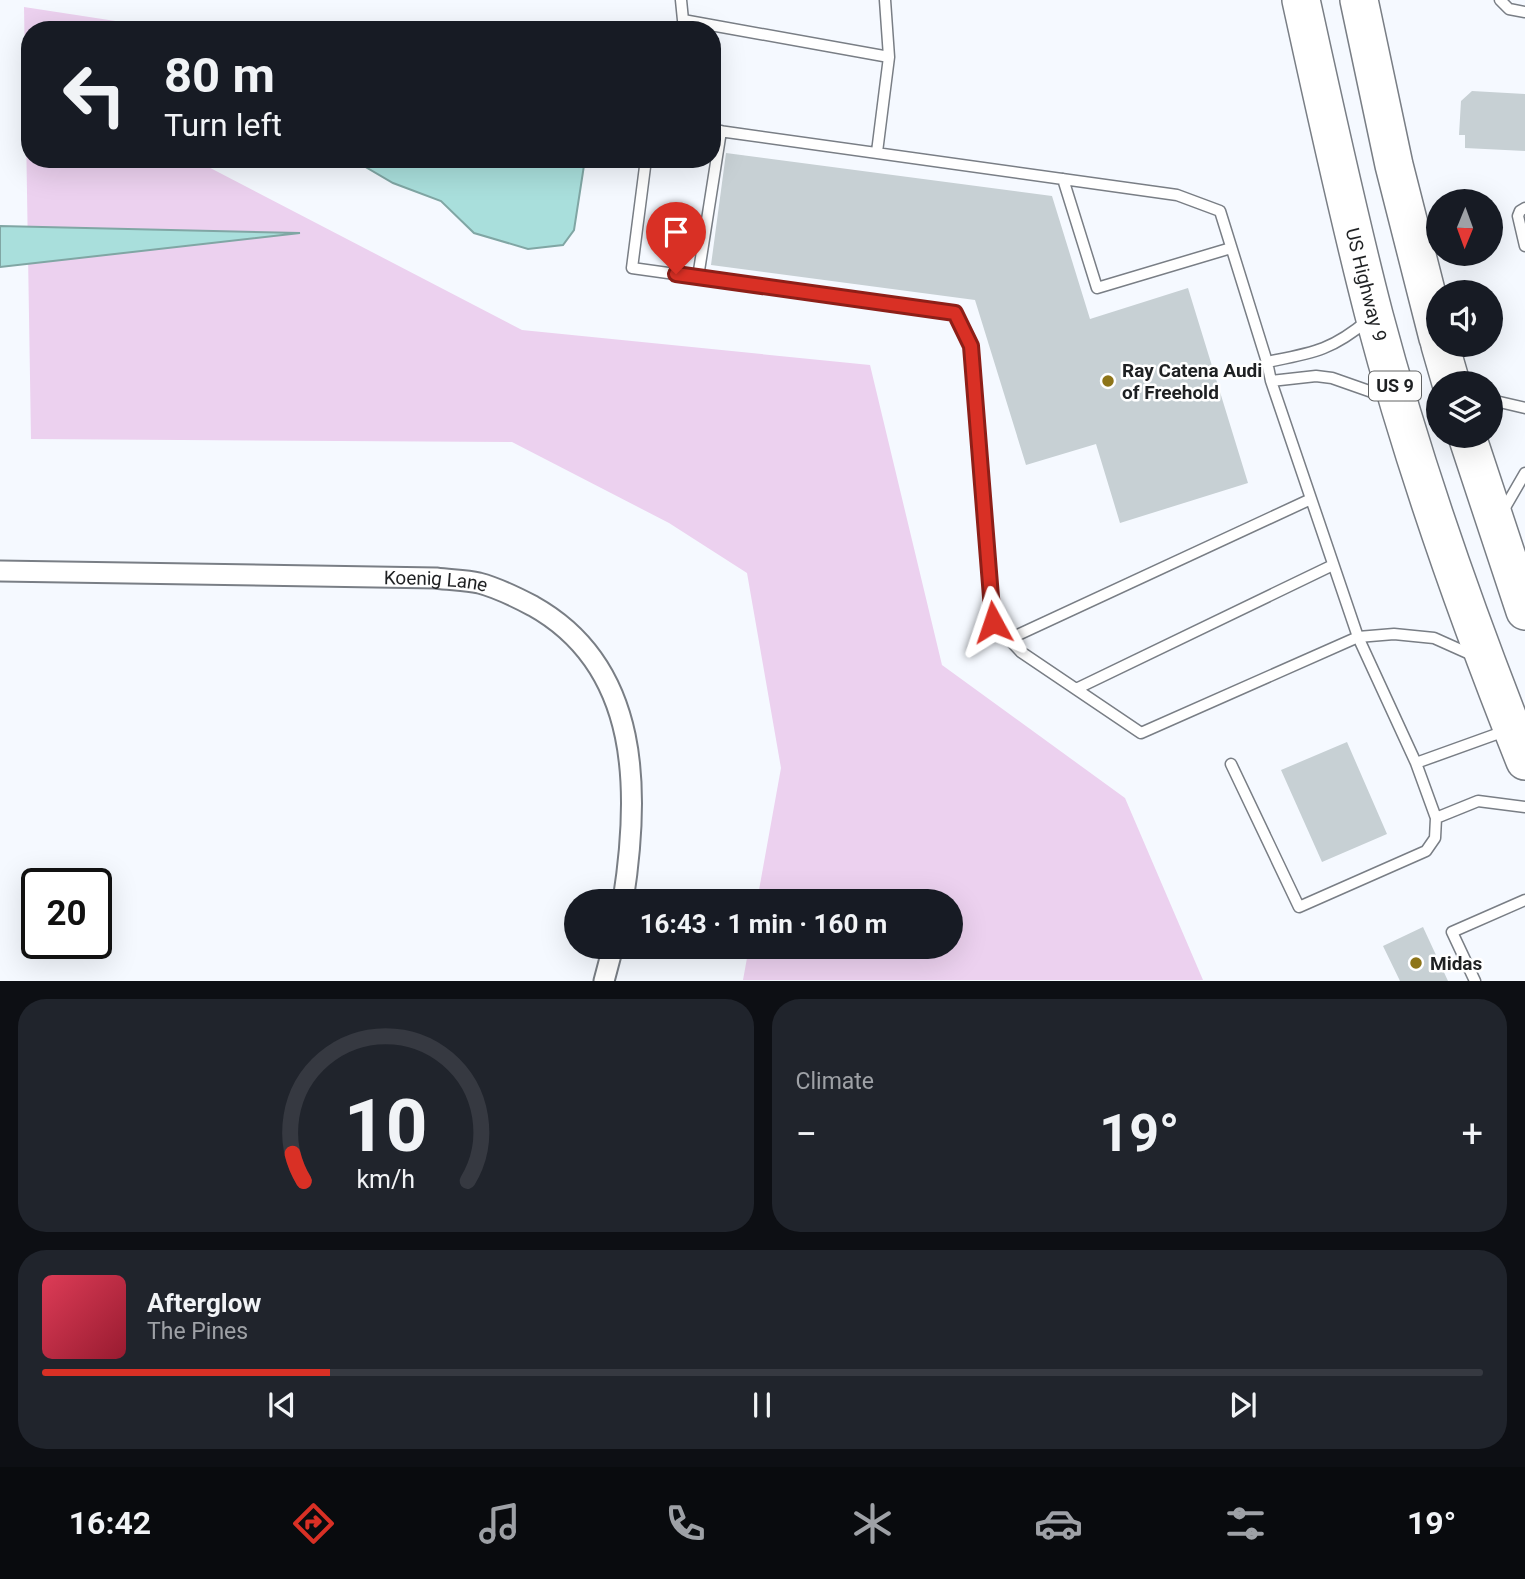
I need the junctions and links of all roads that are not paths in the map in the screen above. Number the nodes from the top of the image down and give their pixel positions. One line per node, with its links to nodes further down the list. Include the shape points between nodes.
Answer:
1 (681, 0): 7 (lane, via 683,20)
2 (885, 0): 9 (lane)
3 (1301, 0): 20 (highway, US Highway 9 / US 9)
4 (1500, 0): 5 (lane, via 1509,9)
5 (1525, 12)
6 (1366, 14): 19 (highway)
7 (689, 21)
8 (721, 27): 9 (lane)
9 (889, 57): 11 (lane)
10 (721, 131): 11 (lane)
11 (877, 152): 14 (lane)
12 (645, 168): 18 (lane, via 632,268)
13 (712, 168): 18 (lane)
14 (1063, 178): 17 (lane, via 1177,195 1220,211); 17 (lane, via 1097,288)
15 (1525, 208): 16 (lane, via 1518,216)
16 (1525, 246)
17 (1231, 248): 21 (lane)
18 (698, 277): 34 (lane, via 955,313 971,346 993,622)
19 (1426, 294)
20 (1374, 315): 21 (lane, via 1335,344); 23 (highway, US Highway 9 / US 9)
21 (1267, 362): 22 (lane)
22 (1271, 381): 23 (lane, via 1332,378); 28 (lane)
23 (1400, 402): 35 (highway, US Highway 9 / US 9)
24 (1503, 403): 25 (lane)
25 (1525, 408)
26 (1471, 448): 29 (highway)
27 (1525, 473): 29 (lane)
28 (1311, 499): 30 (lane); 34 (lane)
29 (1496, 523): 32 (highway)
30 (1333, 565): 33 (lane); 36 (lane)
31 (0, 571): 42 (street, Koenig Lane, via 436,578 479,583 511,594 550,615 576,639 615,697 624,722 631,777)
32 (1525, 610)
33 (1358, 637): 35 (lane, via 1434,638); 36 (lane, via 1141,733); 38 (lane)
34 (1009, 639): 36 (lane)
35 (1484, 660): 37 (highway, US Highway 9 / US 9)
36 (1076, 689)
37 (1518, 745): 38 (lane)
38 (1416, 763): 41 (lane)
39 (1231, 764): 41 (lane, via 1299,907 1426,851 1435,838)
40 (1525, 807): 41 (lane, via 1478,800)
41 (1437, 818)
42 (624, 889)
43 (1525, 900): 46 (lane, via 1451,932)
44 (610, 959): 45 (street)
45 (604, 981)
46 (1475, 981)

